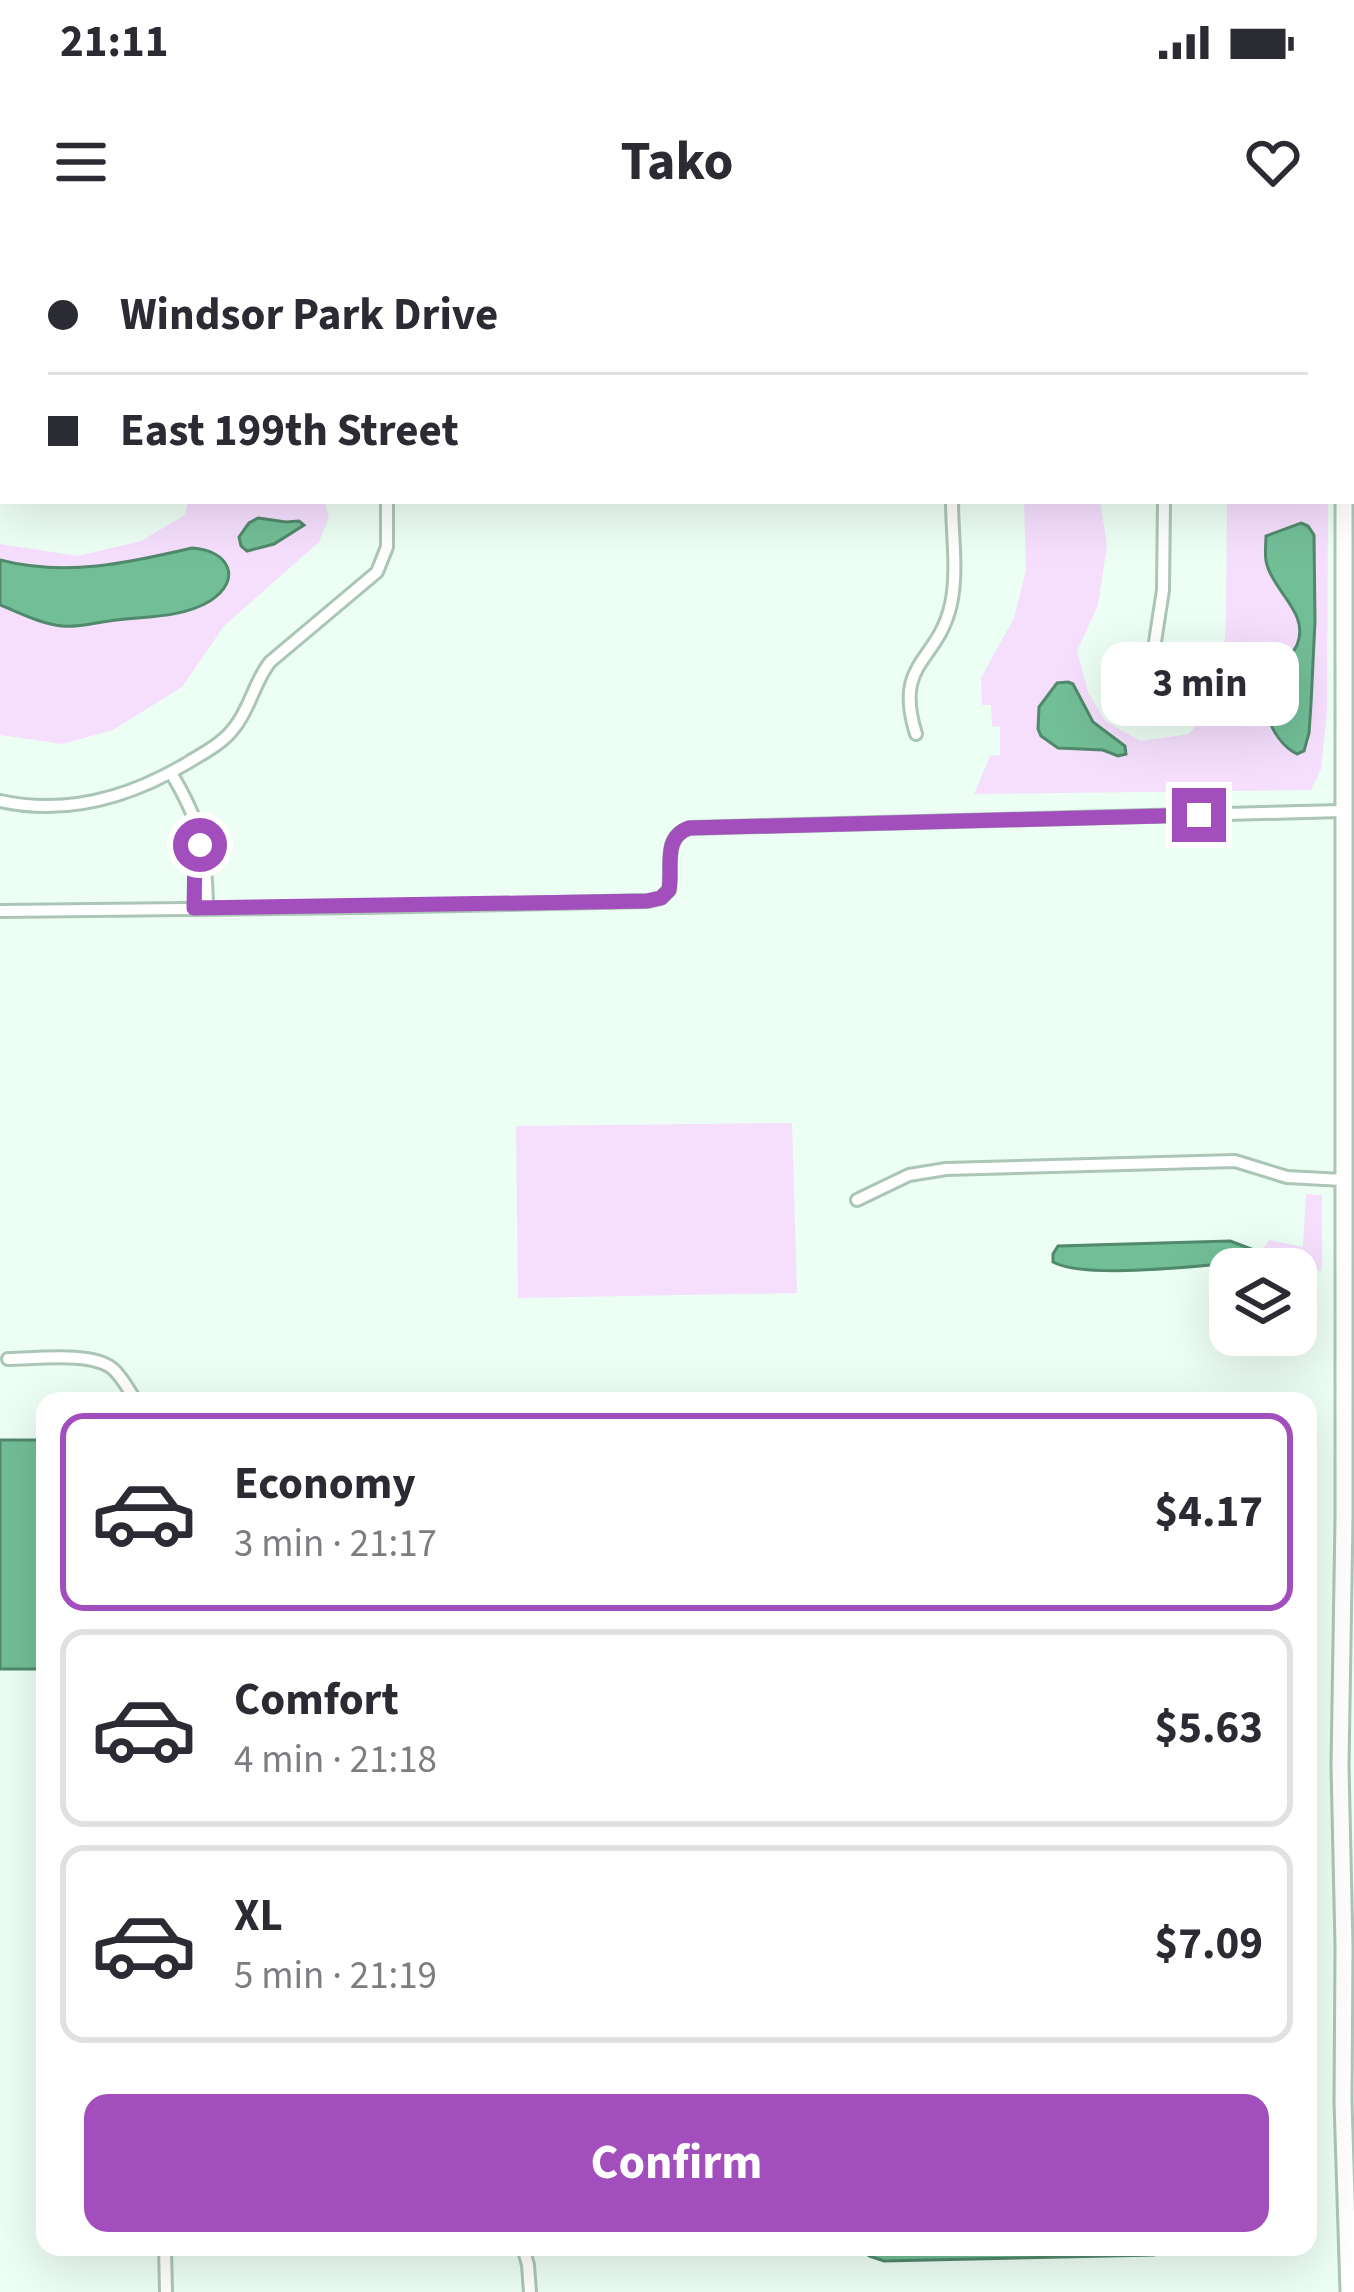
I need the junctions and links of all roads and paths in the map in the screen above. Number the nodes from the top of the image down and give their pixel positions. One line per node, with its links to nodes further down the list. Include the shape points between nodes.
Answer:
1 (387, 504): 7 (street, via 387,547 377,572 270,662 225,738)
2 (952, 504): 6 (street, via 952,599 910,682)
3 (1164, 504): 5 (street)
4 (1344, 504): 9 (street)
5 (1151, 668)
6 (916, 734)
7 (171, 772): 8 (street, via 79,805); 10 (street, via 195,815)
8 (0, 801)
9 (1342, 811): 10 (street, via 689,828 671,843 670,885 655,899); 12 (street)
10 (201, 908): 11 (street)
11 (0, 911)
12 (1343, 1180): 13 (street, via 1287,1177 1235,1161 946,1169 909,1175); 16 (street)
13 (857, 1200)
14 (8, 1359): 15 (street, via 105,1364)
15 (130, 1392)
16 (1349, 1518): 17 (street, via 1340,1766)
17 (1351, 2244): 22 (street)
18 (165, 2256): 20 (street)
19 (526, 2256): 21 (street)
20 (166, 2292)
21 (530, 2292)
22 (1348, 2292)

